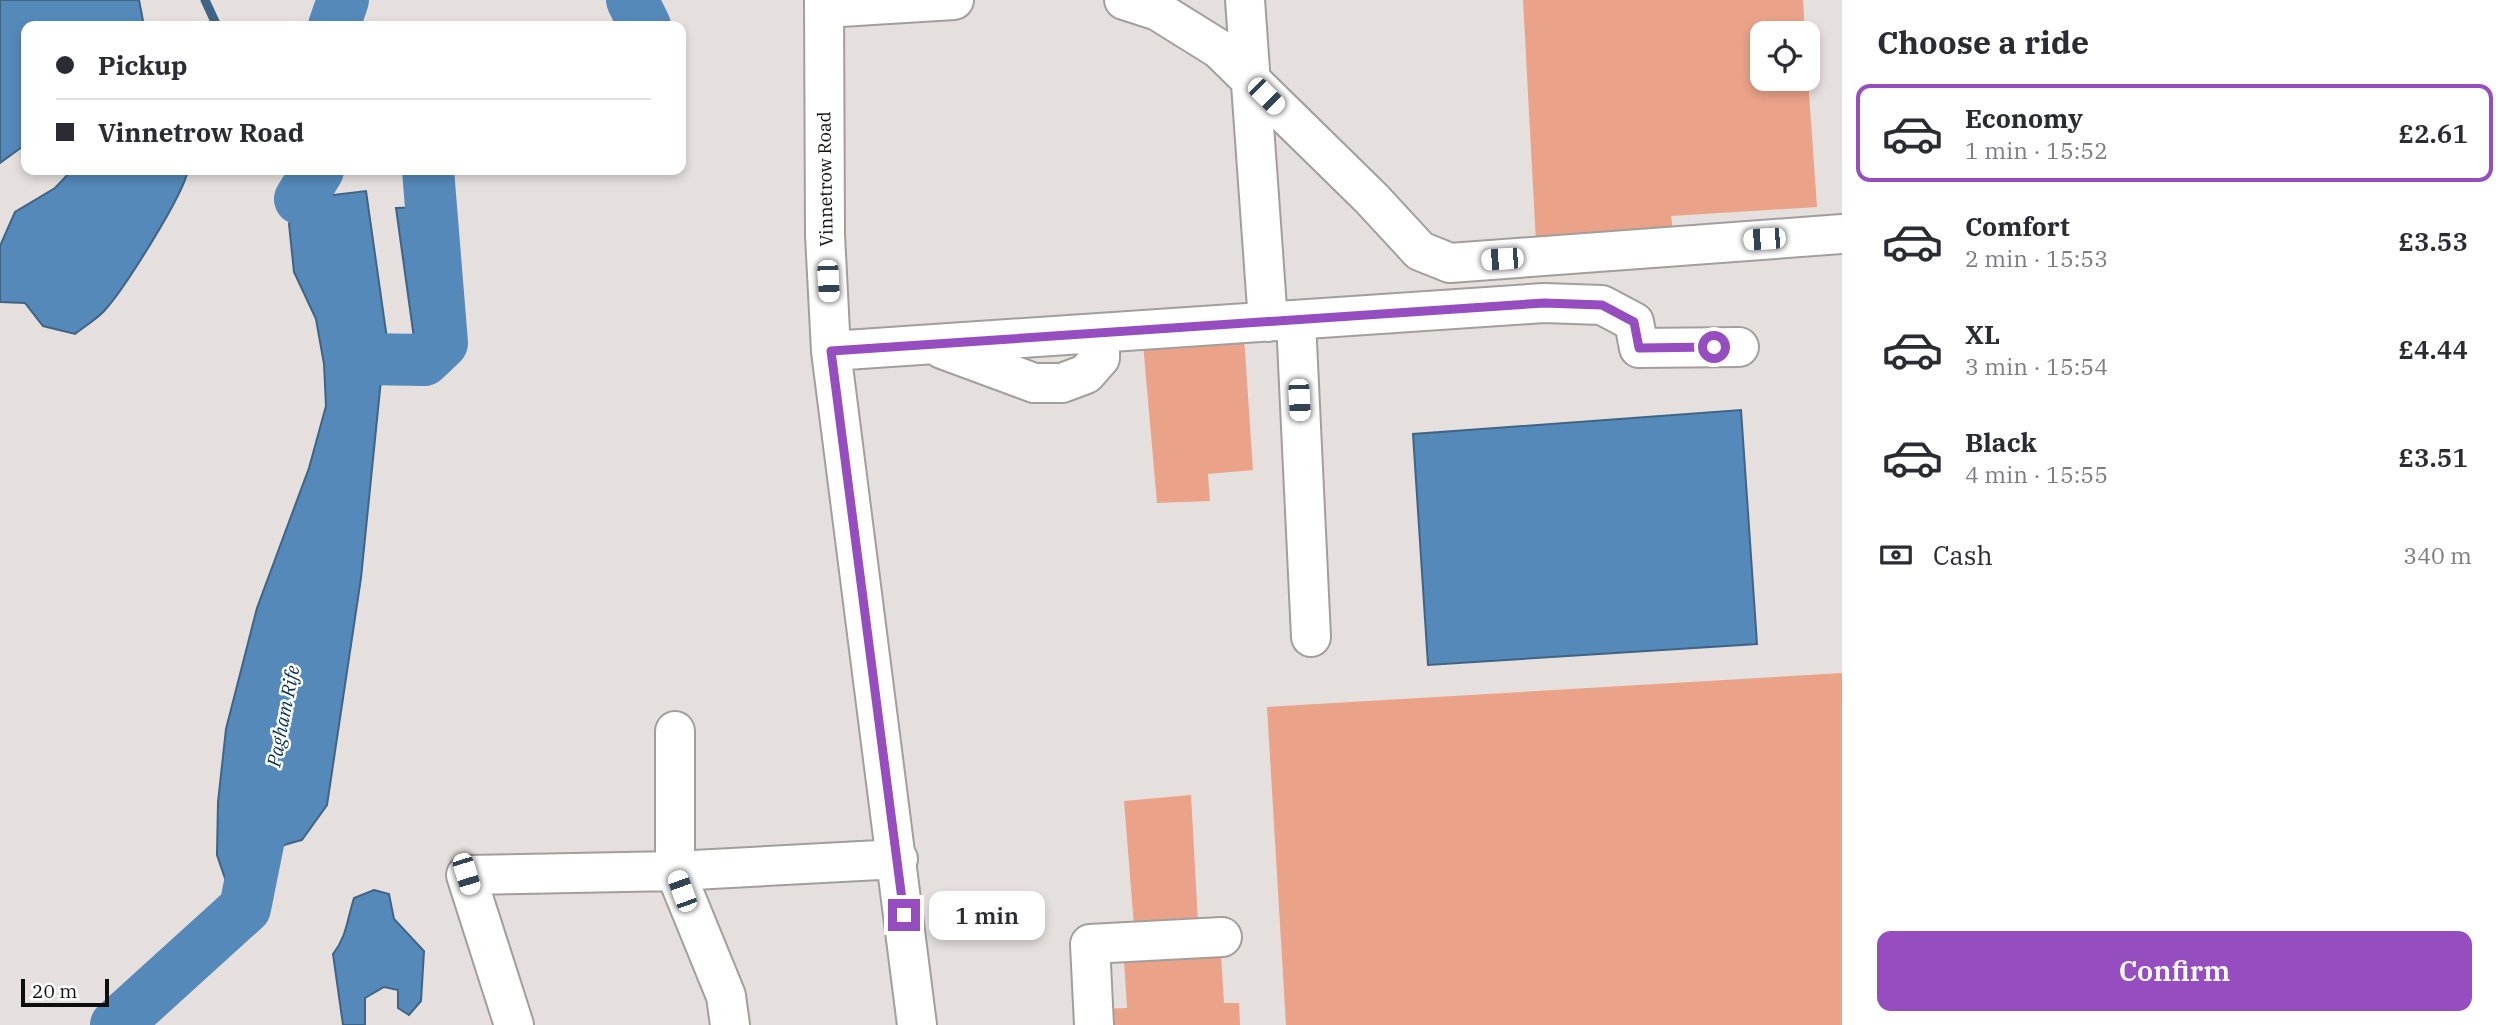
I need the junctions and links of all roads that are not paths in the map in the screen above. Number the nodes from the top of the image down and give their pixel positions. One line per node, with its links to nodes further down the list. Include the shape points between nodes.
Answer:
1 (954, 0): 4 (street)
2 (1124, 0): 5 (street, via 1178,23 1219,49)
3 (1245, 0): 5 (street)
4 (824, 4): 9 (street, Vinnetrow Road, via 825,235)
5 (1248, 78): 6 (street, via 1420,251 1450,263); 7 (street)
6 (1842, 234)
7 (1282, 321): 8 (street, via 1544,303 1602,305 1634,322 1639,348); 9 (street, via 1100,334 1100,358 1086,374 1062,383 1034,383 933,346); 10 (street)
8 (1739, 347)
9 (831, 351): 12 (street, Vinnetrow Road)
10 (1311, 637)
11 (675, 731): 13 (street)
12 (898, 859): 13 (street); 17 (street, Vinnetrow Road)
13 (675, 871): 15 (street, via 466,874); 16 (street, via 722,985)
14 (1222, 937): 18 (street, via 1090,944)
15 (514, 1025)
16 (730, 1025)
17 (917, 1025)
18 (1094, 1025)

